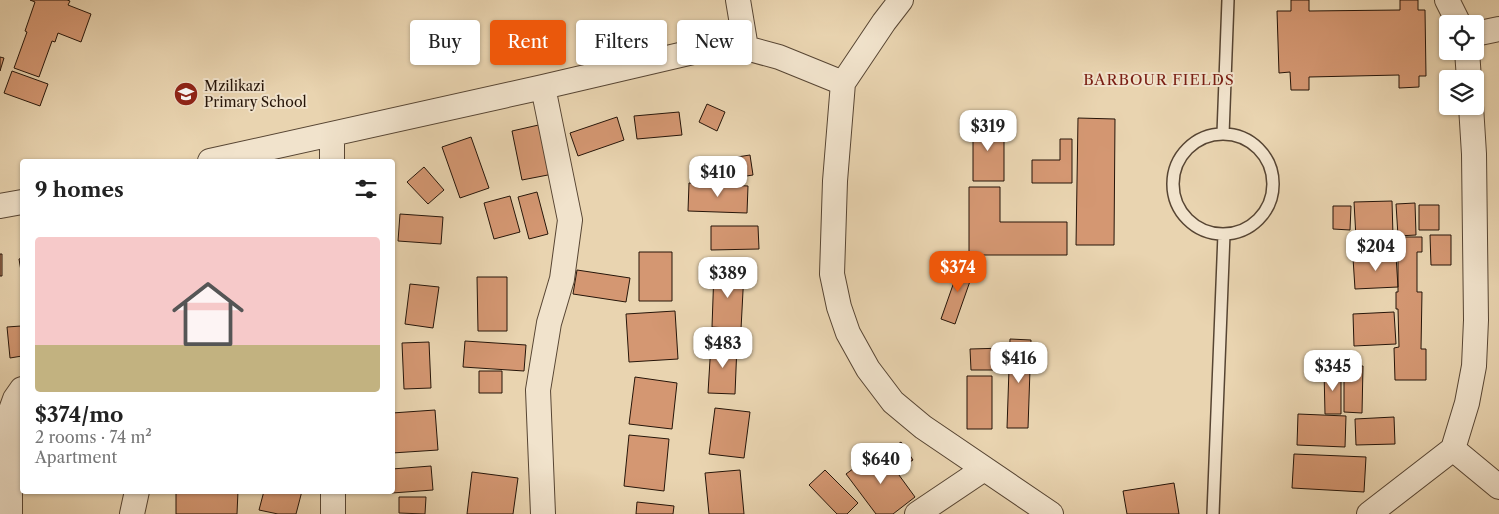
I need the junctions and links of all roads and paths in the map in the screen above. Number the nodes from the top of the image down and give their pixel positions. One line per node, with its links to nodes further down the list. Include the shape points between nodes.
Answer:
1 (738, 0): 6 (street)
2 (901, 0): 11 (street)
3 (1228, 0): 15 (lane)
4 (1447, 0): 5 (street)
5 (1454, 15)
6 (741, 20)
7 (1499, 29): 8 (street)
8 (1484, 32)
9 (752, 50): 11 (street)
10 (677, 56): 12 (street)
11 (844, 83): 23 (street, via 832,274 848,333 868,369 893,402)
12 (543, 87): 14 (street); 30 (street, via 570,220 562,279 549,323 538,390)
13 (1472, 115): 22 (street, via 1474,366)
14 (332, 134): 16 (street); 17 (street)
15 (1223, 134): 20 (lane, via 1240,137 1256,146 1267,159 1273,175 1273,193 1267,209 1256,222 1241,231); 20 (lane, via 1207,137 1182,155 1175,169 1173,184 1183,214 1194,225 1208,232)
16 (219, 159)
17 (332, 159)
18 (20, 202): 19 (street)
19 (0, 206)
20 (1224, 234): 33 (lane)
21 (20, 392): 27 (street, via 10,413)
22 (1453, 449): 24 (street); 34 (street)
23 (984, 469): 31 (street); 32 (street)
24 (1499, 487)
25 (136, 494): 28 (street)
26 (333, 494): 29 (street)
27 (10, 514)
28 (132, 514)
29 (333, 514)
30 (543, 514)
31 (917, 514)
32 (1051, 514)
33 (1213, 514)
34 (1369, 514)

